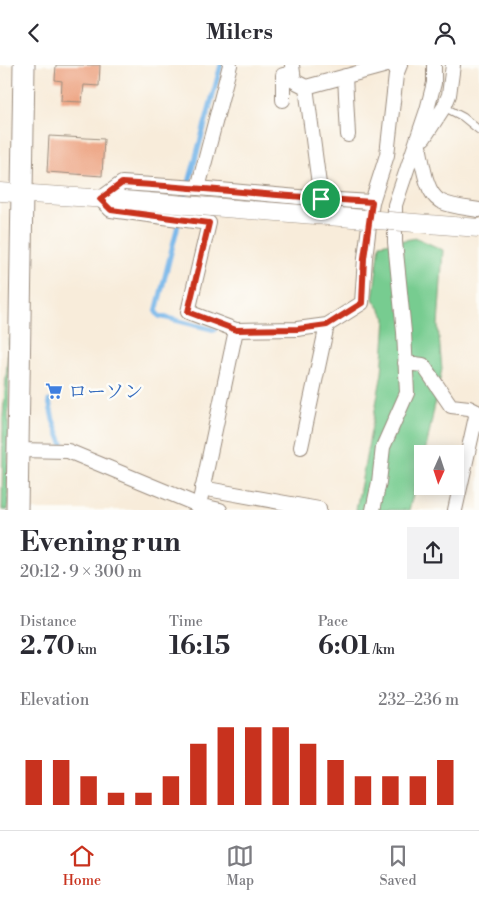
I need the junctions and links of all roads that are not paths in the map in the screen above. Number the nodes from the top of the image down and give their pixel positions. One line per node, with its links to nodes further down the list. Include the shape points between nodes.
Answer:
1 (24, 65): 17 (main road)
2 (230, 65): 15 (street)
3 (387, 65): 8 (street)
4 (400, 65): 20 (street, via 396,75 388,155)
5 (434, 65): 14 (street, via 434,83)
6 (453, 65): 11 (street)
7 (292, 69): 9 (street, via 294,81); 10 (street, via 283,75)
8 (345, 76): 9 (street); 13 (street)
9 (306, 87): 19 (street)
10 (283, 100)
11 (444, 107): 12 (lane); 14 (street, via 424,138)
12 (479, 130)
13 (348, 135)
14 (417, 139): 21 (street, via 429,188 439,201); 25 (street, via 396,205 395,242)
15 (198, 188): 18 (street, via 122,183); 19 (street)
16 (0, 192): 17 (street)
17 (22, 194): 18 (street); 28 (main road)
18 (100, 199): 22 (street, bridge); 24 (street, via 111,210 209,223 188,312)
19 (321, 199): 20 (street)
20 (372, 202): 23 (street, via 362,303)
21 (479, 210)
22 (479, 228)
23 (327, 325): 24 (street); 27 (street)
24 (236, 330): 30 (street)
25 (405, 363): 26 (street, via 422,365 451,406 470,408); 35 (street, via 407,393 382,447)
26 (478, 413): 29 (street)
27 (301, 447)
28 (17, 449): 31 (street, via 68,451); 33 (main road)
29 (473, 453): 36 (street)
30 (202, 488): 31 (street); 32 (street, via 301,501)
31 (198, 508): 34 (street)
32 (319, 509)
33 (17, 510)
34 (220, 510)
35 (373, 510)
36 (454, 510)

